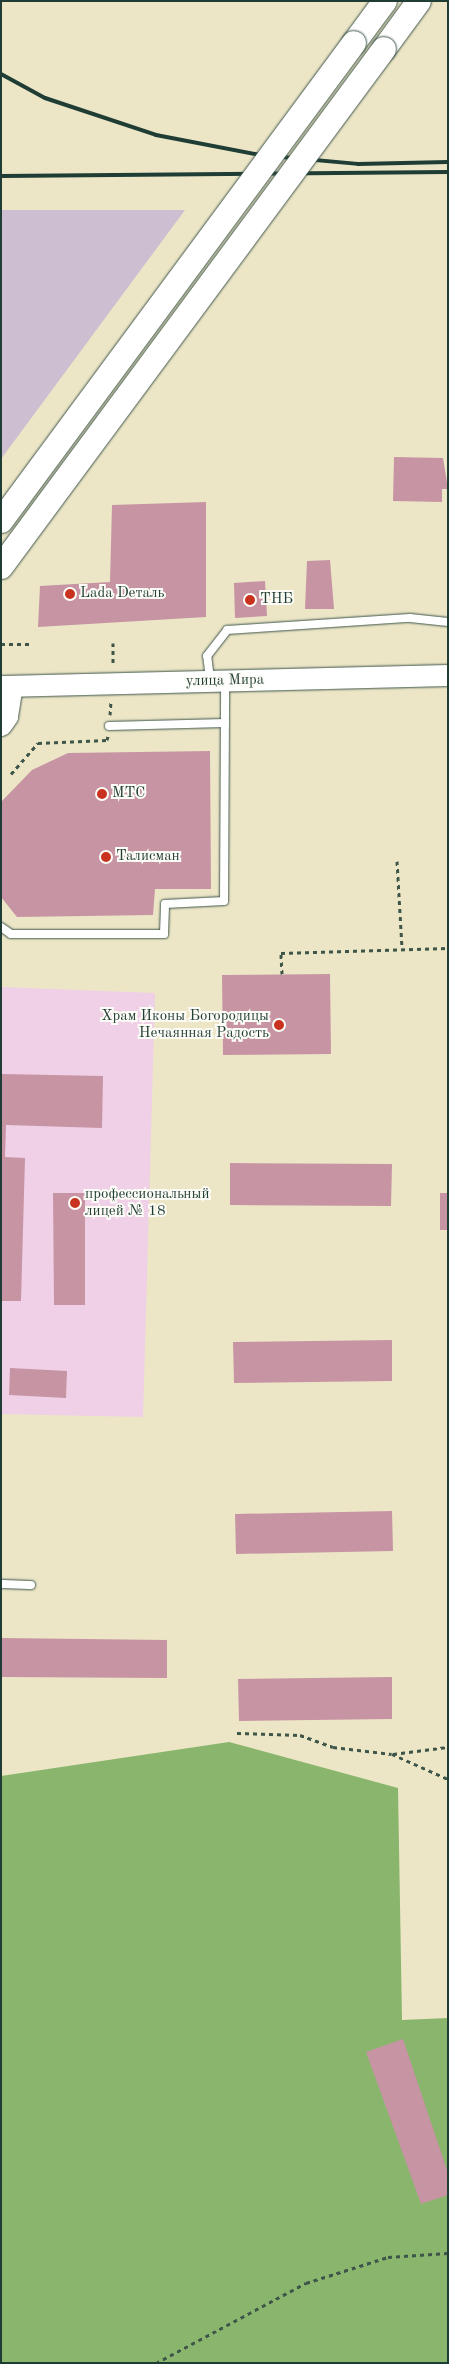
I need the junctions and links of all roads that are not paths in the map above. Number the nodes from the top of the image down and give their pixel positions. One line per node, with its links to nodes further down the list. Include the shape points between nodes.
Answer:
1 (385, 1): 3 (main road, bridge)
2 (419, 1): 4 (main road, bridge)
3 (1, 521)
4 (1, 566)
5 (448, 622): 7 (lane, via 410,618 226,630 207,656)
6 (448, 675): 7 (main road, улица Мира)
7 (218, 682): 8 (main road, улица Мира); 9 (lane)
8 (6, 686): 10 (main road, via 8,716)
9 (225, 724): 11 (lane); 12 (lane, via 224,901 165,904 164,934 11,934)
10 (1, 725)
11 (109, 726)
12 (1, 927)
13 (1, 1584): 14 (lane)
14 (31, 1585)

